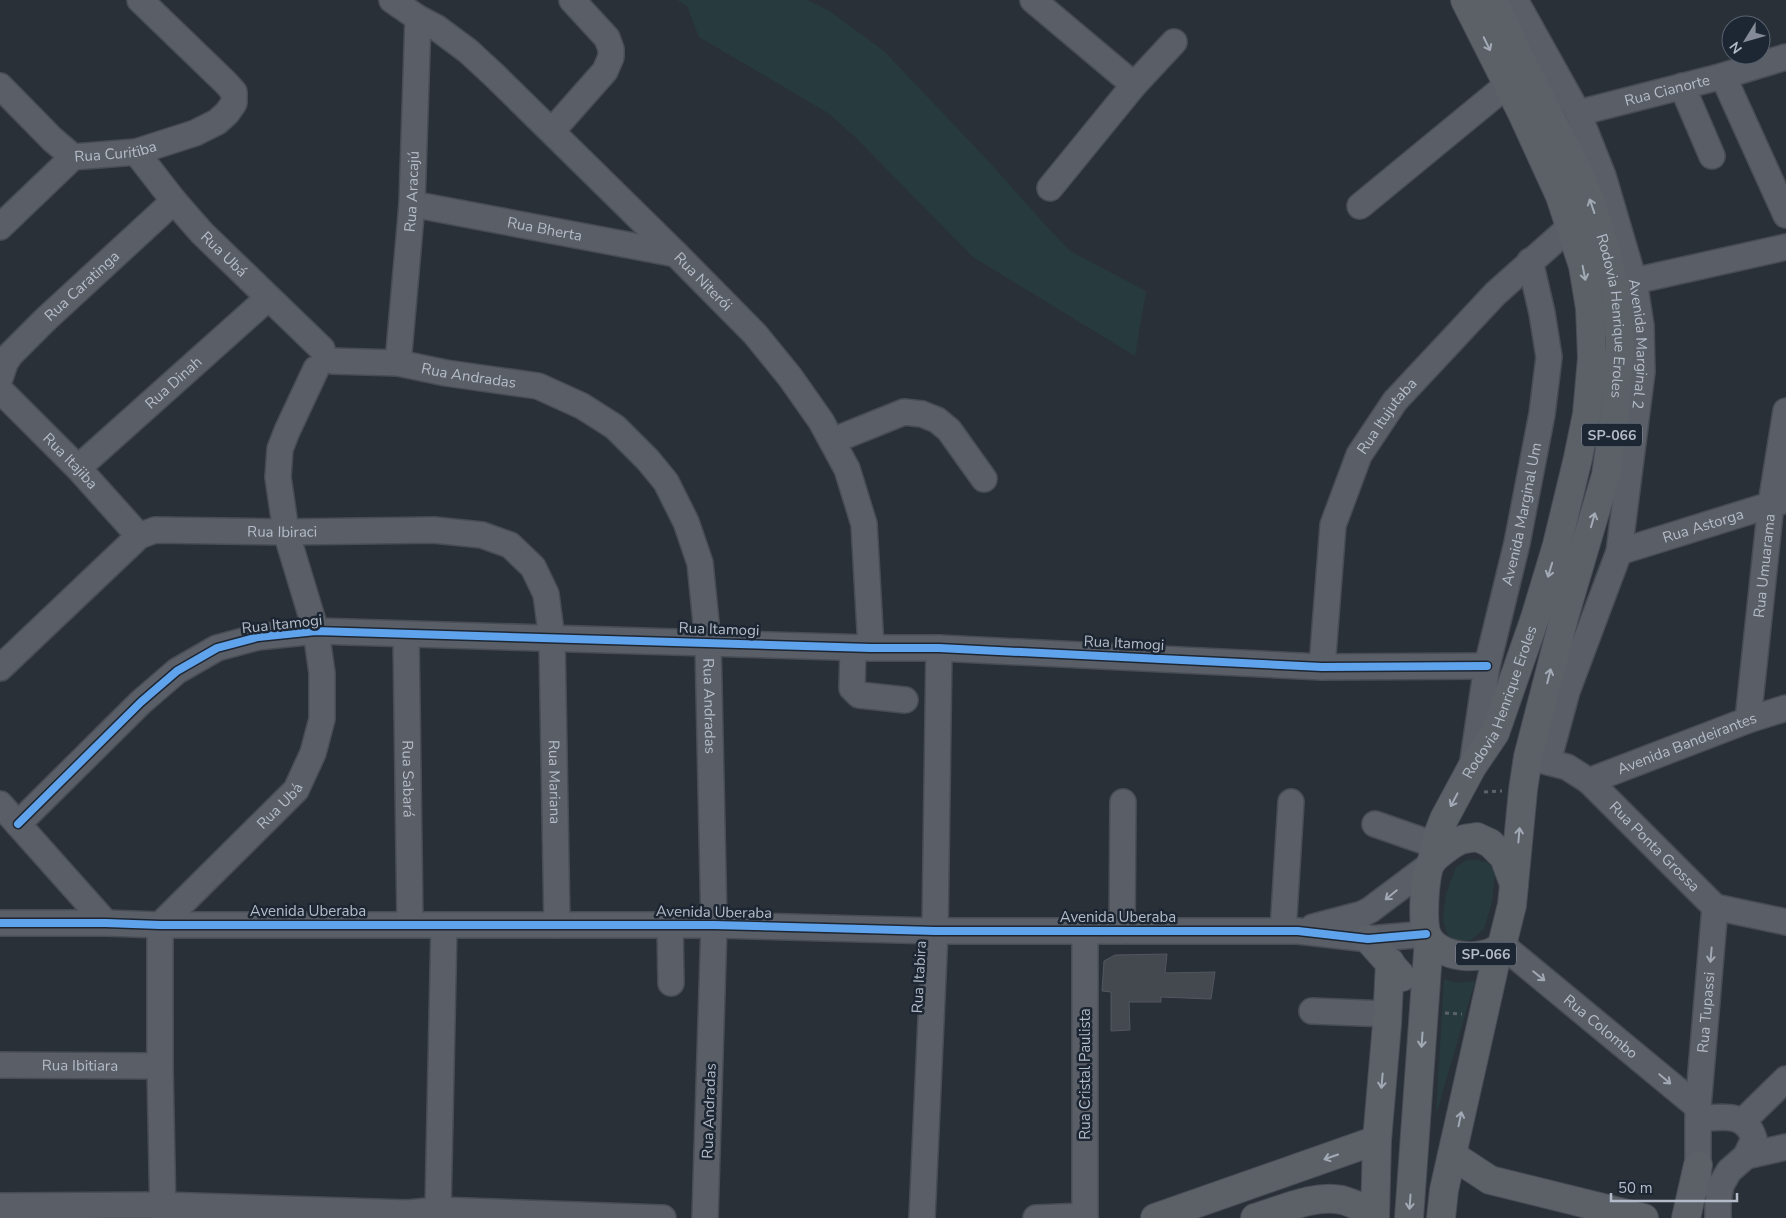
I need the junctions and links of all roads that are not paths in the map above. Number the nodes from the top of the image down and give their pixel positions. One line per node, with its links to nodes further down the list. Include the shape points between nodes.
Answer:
1 (140, 0): 18 (street, Rua Curitiba, via 212,67 234,92 234,104 217,122 195,133)
2 (392, 0): 8 (street, Rua Niterói)
3 (572, 0): 17 (street, via 607,38 611,57 605,71)
4 (1034, 0): 12 (street)
5 (1465, 0): 13 (main road, Rodovia Henrique Eroles / SP-066, one-way to 13)
6 (1494, 0): 57 (main road, Rodovia Henrique Eroles / SP-066, one-way to 6, via 1565,614 1606,475 1620,345 1616,293 1591,203 1580,174)
7 (1515, 0): 16 (street, Avenida Marginal 2)
8 (418, 18): 17 (street, Rua Niterói, via 468,51); 23 (street, Rua Aracajú)
9 (1174, 42): 12 (street)
10 (1786, 57): 11 (street, Rua Cianorte)
11 (1723, 76): 15 (street, Rua Cianorte); 25 (street)
12 (1134, 85): 21 (street)
13 (1508, 85): 24 (street); 27 (main road, Rodovia Henrique Eroles / SP-066, via 1560,196)
14 (0, 86): 20 (street)
15 (1682, 86): 16 (street, Rua Cianorte); 19 (street)
16 (1578, 113): 31 (street, Avenida Marginal 2, via 1603,176)
17 (552, 131): 29 (street, Rua Niterói)
18 (136, 152): 20 (street, Rua Curitiba); 22 (street, Rua Ubá)
19 (1712, 156)
20 (73, 157): 26 (street, Rua Curitiba)
21 (1050, 188)
22 (174, 200): 32 (street, Rua Ubá, via 202,233); 35 (street, Rua Caratinga, via 10,355)
23 (412, 204): 29 (street, Rua Bherta); 34 (street, Rua Aracajú)
24 (1360, 206)
25 (1786, 215)
26 (0, 227)
27 (1570, 227): 30 (street, Rua Itujutaba); 58 (main road, Rodovia Henrique Eroles / SP-066, one-way to 58, via 1583,266 1590,308 1592,358 1588,414 1558,545 1535,618 1495,733)
28 (1786, 248): 31 (street)
29 (676, 254): 38 (street, Rua Niterói, via 760,341 821,421)
30 (1530, 261): 51 (street, Avenida Marginal Um, via 1549,357 1542,414 1517,544); 52 (street, Rua Itujutaba, via 1395,401 1359,455 1333,525)
31 (1634, 281): 44 (street, Avenida Marginal 2, via 1641,326 1642,372)
32 (268, 298): 33 (street, Rua Ubá, via 281,308); 39 (street, Rua Dinah)
33 (323, 359): 34 (street, Rua Andradas); 42 (street, Rua Ubá, via 280,449 278,477)
34 (398, 363): 48 (street, Rua Andradas, via 538,386 582,406 615,427 666,482 686,522 700,563)
35 (0, 378)
36 (0, 390): 39 (street, Rua Itajiba)
37 (1786, 411): 41 (street, Rua Umuarama)
38 (832, 441): 40 (street, via 904,412 922,414 949,430); 49 (street, Rua Niterói, via 847,469 864,524)
39 (78, 468): 43 (street, Rua Itajiba)
40 (984, 479)
41 (1779, 502): 44 (street, Rua Astorga); 56 (street, Rua Umuarama)
42 (286, 532): 43 (street, Rua Ibiraci, via 155,530); 45 (street, Rua Ubá); 47 (street, Rua Ibiraci, via 434,530 482,535 510,545 533,567 546,594)
43 (139, 536): 53 (street, Rua Ibiraci)
44 (1619, 552): 57 (street, Avenida Marginal 2)
45 (316, 632): 46 (street, Rua Itamogi); 63 (street, Rua Itamogi, via 258,637 217,648 177,671 141,702); 72 (street, Rua Ubá, via 322,673 322,719 313,753 296,790)
46 (406, 634): 47 (street, Rua Itamogi); 71 (street, Rua Sabará)
47 (552, 638): 48 (street, Rua Itamogi); 74 (street, Rua Mariana)
48 (708, 642): 49 (street, Rua Itamogi); 76 (street, Rua Andradas)
49 (862, 648): 50 (street, Rua Itamogi); 54 (street, Rua Niterói, via 852,688 859,695)
50 (939, 648): 52 (street, Rua Itamogi); 79 (street, Rua Itabira)
51 (1487, 666): 52 (street, Rua Itamogi); 58 (street, Avenida Marginal Um)
52 (1322, 667)
53 (0, 668)
54 (905, 700)
55 (1786, 708): 56 (street, Avenida Bandeirantes)
56 (1748, 720): 59 (street, Avenida Bandeirantes)
57 (1538, 759): 59 (street, Rua Ponta Grossa, via 1568,767); 66 (main road, Rodovia Henrique Eroles / SP-066, one-way to 57, via 1523,790)
58 (1472, 767): 65 (main road, Rodovia Henrique Eroles / SP-066, one-way to 65, via 1444,819)
59 (1589, 781): 67 (street, Rua Ponta Grossa)
60 (1123, 802): 78 (street)
61 (1291, 802): 80 (street)
62 (0, 804): 63 (street)
63 (18, 824): 70 (street)
64 (1376, 824): 65 (street)
65 (1432, 857): 66 (main road, SP-066, via 1462,839 1476,837 1490,843 1504,858); 80 (street, Avenida Uberaba, one-way to 80, via 1370,910); 81 (main road, SP-066, via 1425,892 1424,917)
66 (1514, 884): 83 (main road, SP-066, via 1512,905)
67 (1715, 907): 68 (street); 92 (street, Rua Tupassi, one-way to 92)
68 (1786, 922)
69 (0, 923): 70 (street, Avenida Uberaba)
70 (106, 923): 72 (street, Avenida Uberaba)
71 (410, 924): 72 (street, Avenida Uberaba); 73 (street, Avenida Uberaba)
72 (160, 925): 90 (street)
73 (444, 925): 74 (street, Avenida Uberaba); 103 (street)
74 (557, 925): 75 (street, Avenida Uberaba)
75 (670, 925): 76 (street, Avenida Uberaba); 85 (street)
76 (714, 925): 79 (street, Avenida Uberaba); 109 (street, Rua Andradas)
77 (1085, 930): 78 (street, Avenida Uberaba); 79 (street, Avenida Uberaba); 107 (street, Rua Cristal Paulista)
78 (1122, 930): 80 (street, Avenida Uberaba)
79 (935, 931): 110 (street, Rua Itabira)
80 (1291, 931): 82 (street, Avenida Uberaba)
81 (1428, 937): 82 (street, Avenida Uberaba); 83 (main road, SP-066, via 1444,951 1462,956 1477,956); 86 (main road, SP-066)
82 (1368, 939): 84 (main road)
83 (1500, 947): 92 (street, Rua Colombo, one-way to 92); 96 (main road, SP-066, one-way to 83)
84 (1390, 962): 86 (main road); 88 (main road)
85 (671, 983)
86 (1424, 1008): 114 (main road, SP-066, one-way to 114)
87 (1312, 1011): 88 (street)
88 (1387, 1014): 94 (main road, one-way to 94)
89 (0, 1065): 90 (street, Rua Ibitiara)
90 (160, 1066): 104 (street)
91 (1786, 1079): 93 (street)
92 (1699, 1113): 93 (street); 98 (street, Rua Tupassi)
93 (1743, 1121): 97 (street, via 1754,1138)
94 (1377, 1140): 106 (main road); 112 (main road, one-way to 112)
95 (1786, 1147): 97 (street)
96 (1452, 1155): 100 (main road); 101 (main road, SP-066)
97 (1746, 1156): 99 (street)
98 (1698, 1170): 99 (street, via 1711,1181); 117 (main road); 118 (street, Rua Tupassi)
99 (1724, 1179): 119 (street)
100 (1490, 1180): 101 (main road); 116 (main road)
101 (1444, 1190): 115 (main road, SP-066)
102 (0, 1206): 104 (street)
103 (438, 1210): 105 (street); 108 (street)
104 (163, 1212): 105 (street)
105 (408, 1216)
106 (1375, 1216): 113 (main road, via 1352,1203 1314,1199)
107 (1085, 1217): 111 (street)
108 (663, 1218)
109 (705, 1218)
110 (922, 1218)
111 (1036, 1218)
112 (1155, 1218)
113 (1255, 1218)
114 (1409, 1218)
115 (1440, 1218)
116 (1644, 1218)
117 (1686, 1218)
118 (1697, 1218)
119 (1718, 1218)

